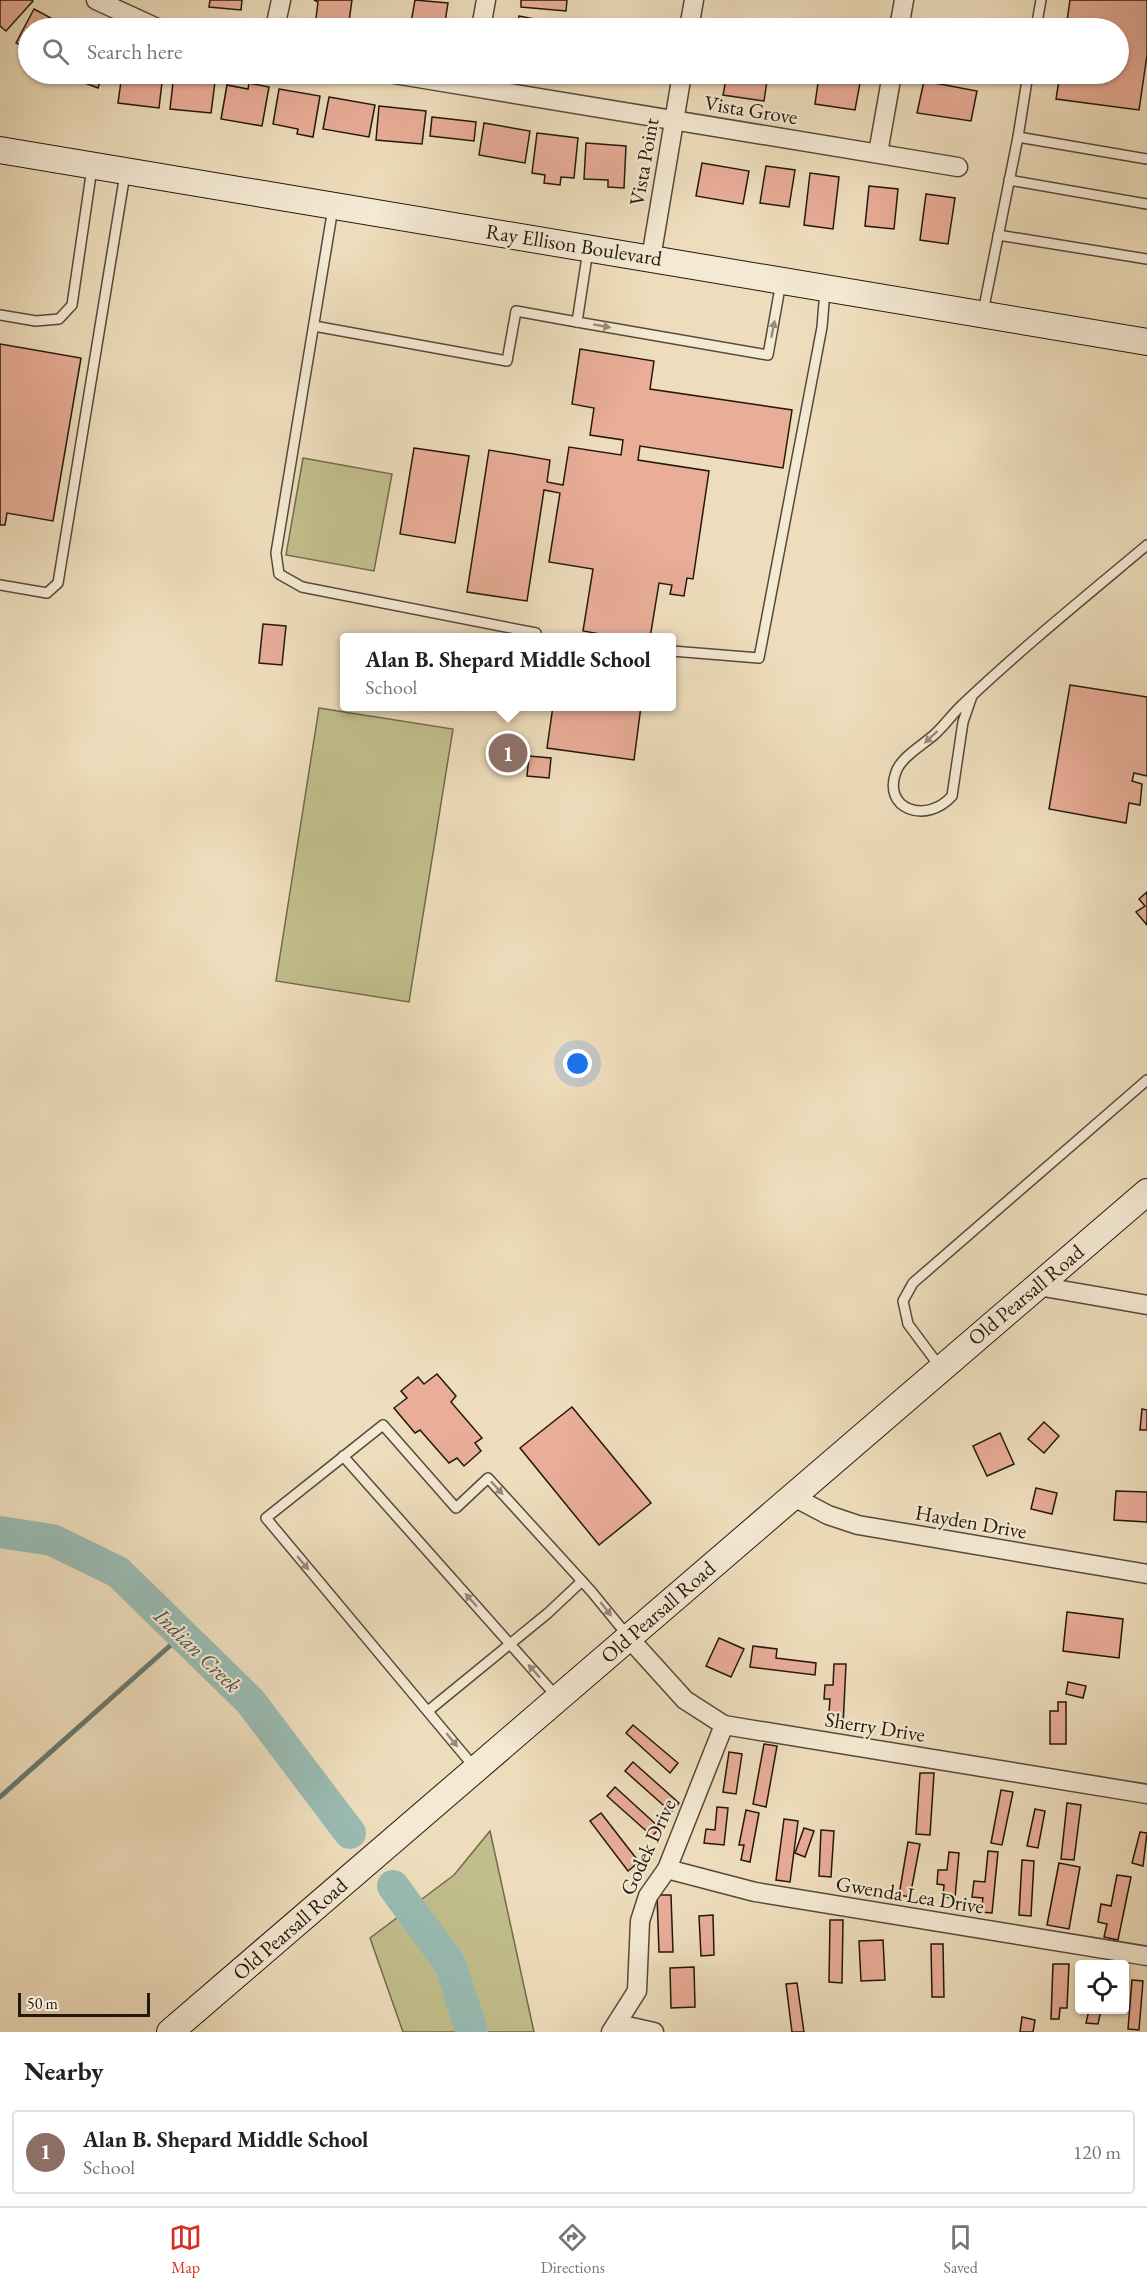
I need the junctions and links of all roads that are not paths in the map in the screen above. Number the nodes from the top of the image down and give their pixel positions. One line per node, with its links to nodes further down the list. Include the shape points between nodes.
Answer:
1 (96, 0): 7 (street)
2 (280, 0): 8 (street)
3 (486, 0): 9 (street)
4 (694, 0): 10 (street)
5 (904, 0): 11 (street)
6 (1041, 0): 12 (lane)
7 (136, 18)
8 (277, 18)
9 (483, 18)
10 (691, 18)
11 (901, 18)
12 (1038, 18)
13 (493, 84): 17 (street, Vista Grove)
14 (680, 84): 17 (street, Vista Point)
15 (890, 84): 20 (street)
16 (1026, 84): 18 (lane)
17 (674, 120): 20 (street, Vista Grove); 30 (street, Vista Point)
18 (1018, 137): 21 (lane); 25 (lane)
19 (0, 150): 22 (main road, Ray Ellison Boulevard)
20 (878, 153): 23 (street, Vista Grove)
21 (1147, 159)
22 (93, 166): 24 (main road, Ray Ellison Boulevard); 35 (lane, via 72,305 59,319 36,321)
23 (958, 167)
24 (125, 171): 27 (main road, Ray Ellison Boulevard); 40 (lane, via 58,583 46,593)
25 (1009, 180): 26 (lane); 28 (lane)
26 (1147, 204)
27 (334, 206): 29 (main road, Ray Ellison Boulevard); 37 (lane)
28 (998, 236): 31 (lane); 34 (lane)
29 (589, 248): 30 (main road, Ray Ellison Boulevard); 36 (lane)
30 (651, 258): 32 (main road, Ray Ellison Boulevard)
31 (1147, 259)
32 (781, 280): 33 (main road, Ray Ellison Boulevard); 36 (lane, one-way to 32, via 768,355)
33 (826, 287): 34 (main road, Ray Ellison Boulevard); 42 (lane, via 822,327 759,658)
34 (983, 314): 38 (main road, Ray Ellison Boulevard)
35 (0, 315)
36 (577, 322): 37 (lane, via 516,311 507,361)
37 (314, 326): 41 (lane, via 276,553 279,574 302,588)
38 (1147, 342)
39 (1147, 545): 43 (lane)
40 (0, 585)
41 (536, 633)
42 (676, 651)
43 (972, 696): 43 (lane, one-way to 43, via 899,765 895,791 907,808 916,812 936,810 952,796 963,722)
44 (1147, 1080): 48 (lane, via 913,1283 903,1301 908,1324)
45 (1147, 1192): 46 (main road, Old Pearsall Road)
46 (1038, 1286): 47 (street); 48 (main road, Old Pearsall Road)
47 (1147, 1305)
48 (940, 1367): 50 (main road, Old Pearsall Road)
49 (343, 1456): 52 (lane, one-way to 52, via 383,1425 456,1508 488,1478); 54 (lane, one-way to 49); 56 (lane, one-way to 56, via 266,1518)
50 (792, 1496): 51 (street, Hayden Drive, via 858,1526); 53 (main road, Old Pearsall Road)
51 (1147, 1574)
52 (582, 1581): 53 (lane, one-way to 53); 54 (lane)
53 (628, 1637): 55 (main road, Old Pearsall Road); 57 (street, Sherry Drive, via 685,1700)
54 (510, 1644): 55 (lane, one-way to 54); 56 (lane)
55 (558, 1699): 58 (main road, Old Pearsall Road)
56 (428, 1711): 58 (lane, one-way to 58)
57 (724, 1725): 59 (street, Sherry Drive); 60 (street, Godek Drive)
58 (476, 1769): 63 (main road, Old Pearsall Road)
59 (1147, 1794)
60 (667, 1869): 61 (street, Gwenda Lea Drive, via 755,1893); 62 (street, Godek Drive, via 648,1896 640,1921 637,1991)
61 (1147, 1956)
62 (614, 2028): 64 (street, Godek Drive)
63 (170, 2032)
64 (654, 2032)

